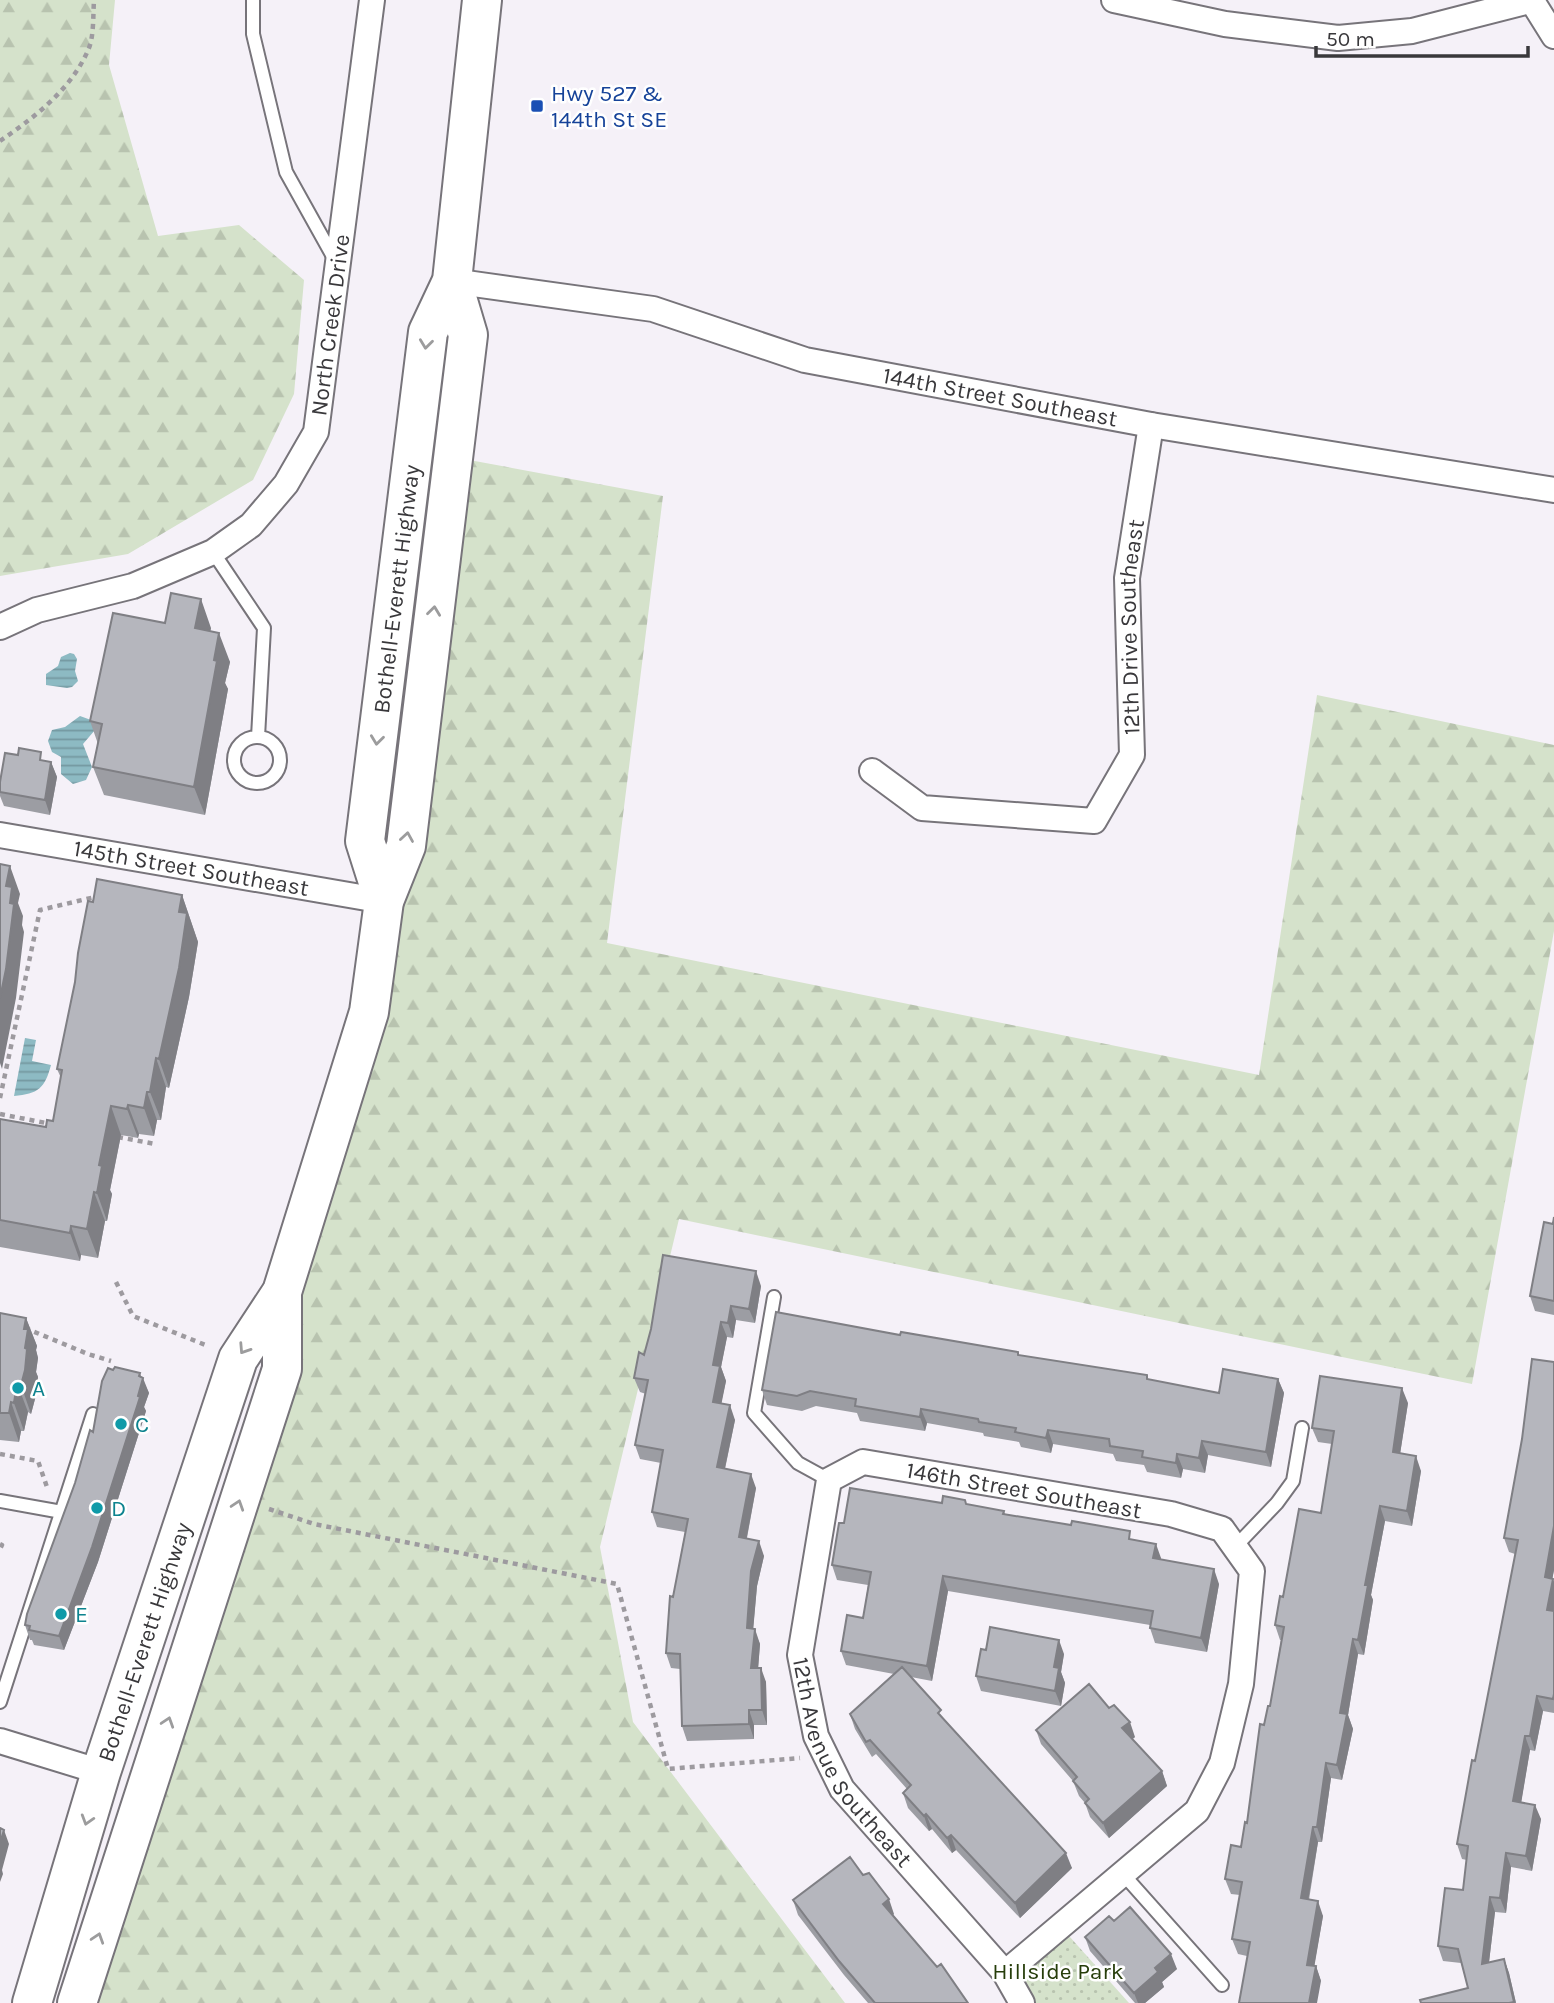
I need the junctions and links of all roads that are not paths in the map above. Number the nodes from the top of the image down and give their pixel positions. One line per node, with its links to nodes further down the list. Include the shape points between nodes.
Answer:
1 (253, 0): 7 (lane, via 253,34 286,172)
2 (372, 0): 7 (street, North Creek Drive)
3 (482, 0): 8 (main road, Bothell-Everett Highway)
4 (1114, 0): 5 (street, via 1225,24 1338,38 1412,31)
5 (1532, 0): 6 (street)
6 (1554, 36)
7 (339, 267): 11 (street, North Creek Drive, via 316,432 286,484 251,525)
8 (452, 281): 9 (street, 144th Street Southeast, via 653,309 805,360); 16 (main road, Bothell-Everett Highway, via 468,335 406,846)
9 (1151, 425): 10 (street, 144th Street Southeast); 14 (street, 12th Drive Southeast, via 1127,578 1132,755 1094,821 922,808)
10 (1554, 490)
11 (214, 552): 12 (street, North Creek Drive, via 133,586 37,611); 13 (lane, via 264,628)
12 (0, 626)
13 (258, 737)
14 (872, 771)
15 (0, 835): 16 (street, 145th Street Southeast)
16 (384, 901): 17 (main road, Bothell-Everett Highway, via 369,1012)
17 (282, 1292): 27 (main road, Bothell-Everett Highway, one-way to 27, via 238,1359); 32 (main road, Bothell-Everett Highway, one-way to 17, via 282,1369)
18 (774, 1297): 21 (lane, via 754,1413 798,1463)
19 (93, 1414): 23 (lane)
20 (1302, 1428): 24 (lane, via 1293,1481 1277,1503)
21 (829, 1480): 24 (street, 146th Street Southeast, via 863,1462 1171,1514); 29 (street, 12th Avenue Southeast, via 800,1655 816,1735 842,1789)
22 (0, 1501): 23 (lane)
23 (62, 1512): 25 (lane)
24 (1228, 1538): 28 (street, via 1252,1571 1241,1684 1222,1763 1197,1811)
25 (0, 1702)
26 (0, 1741): 27 (street)
27 (101, 1772): 31 (main road, Bothell-Everett Highway, one-way to 31)
28 (1123, 1874): 29 (street); 30 (lane)
29 (1005, 1973): 33 (street, 12th Avenue Southeast)
30 (1223, 1985)
31 (32, 2003)
32 (77, 2003)
33 (1022, 2003)

